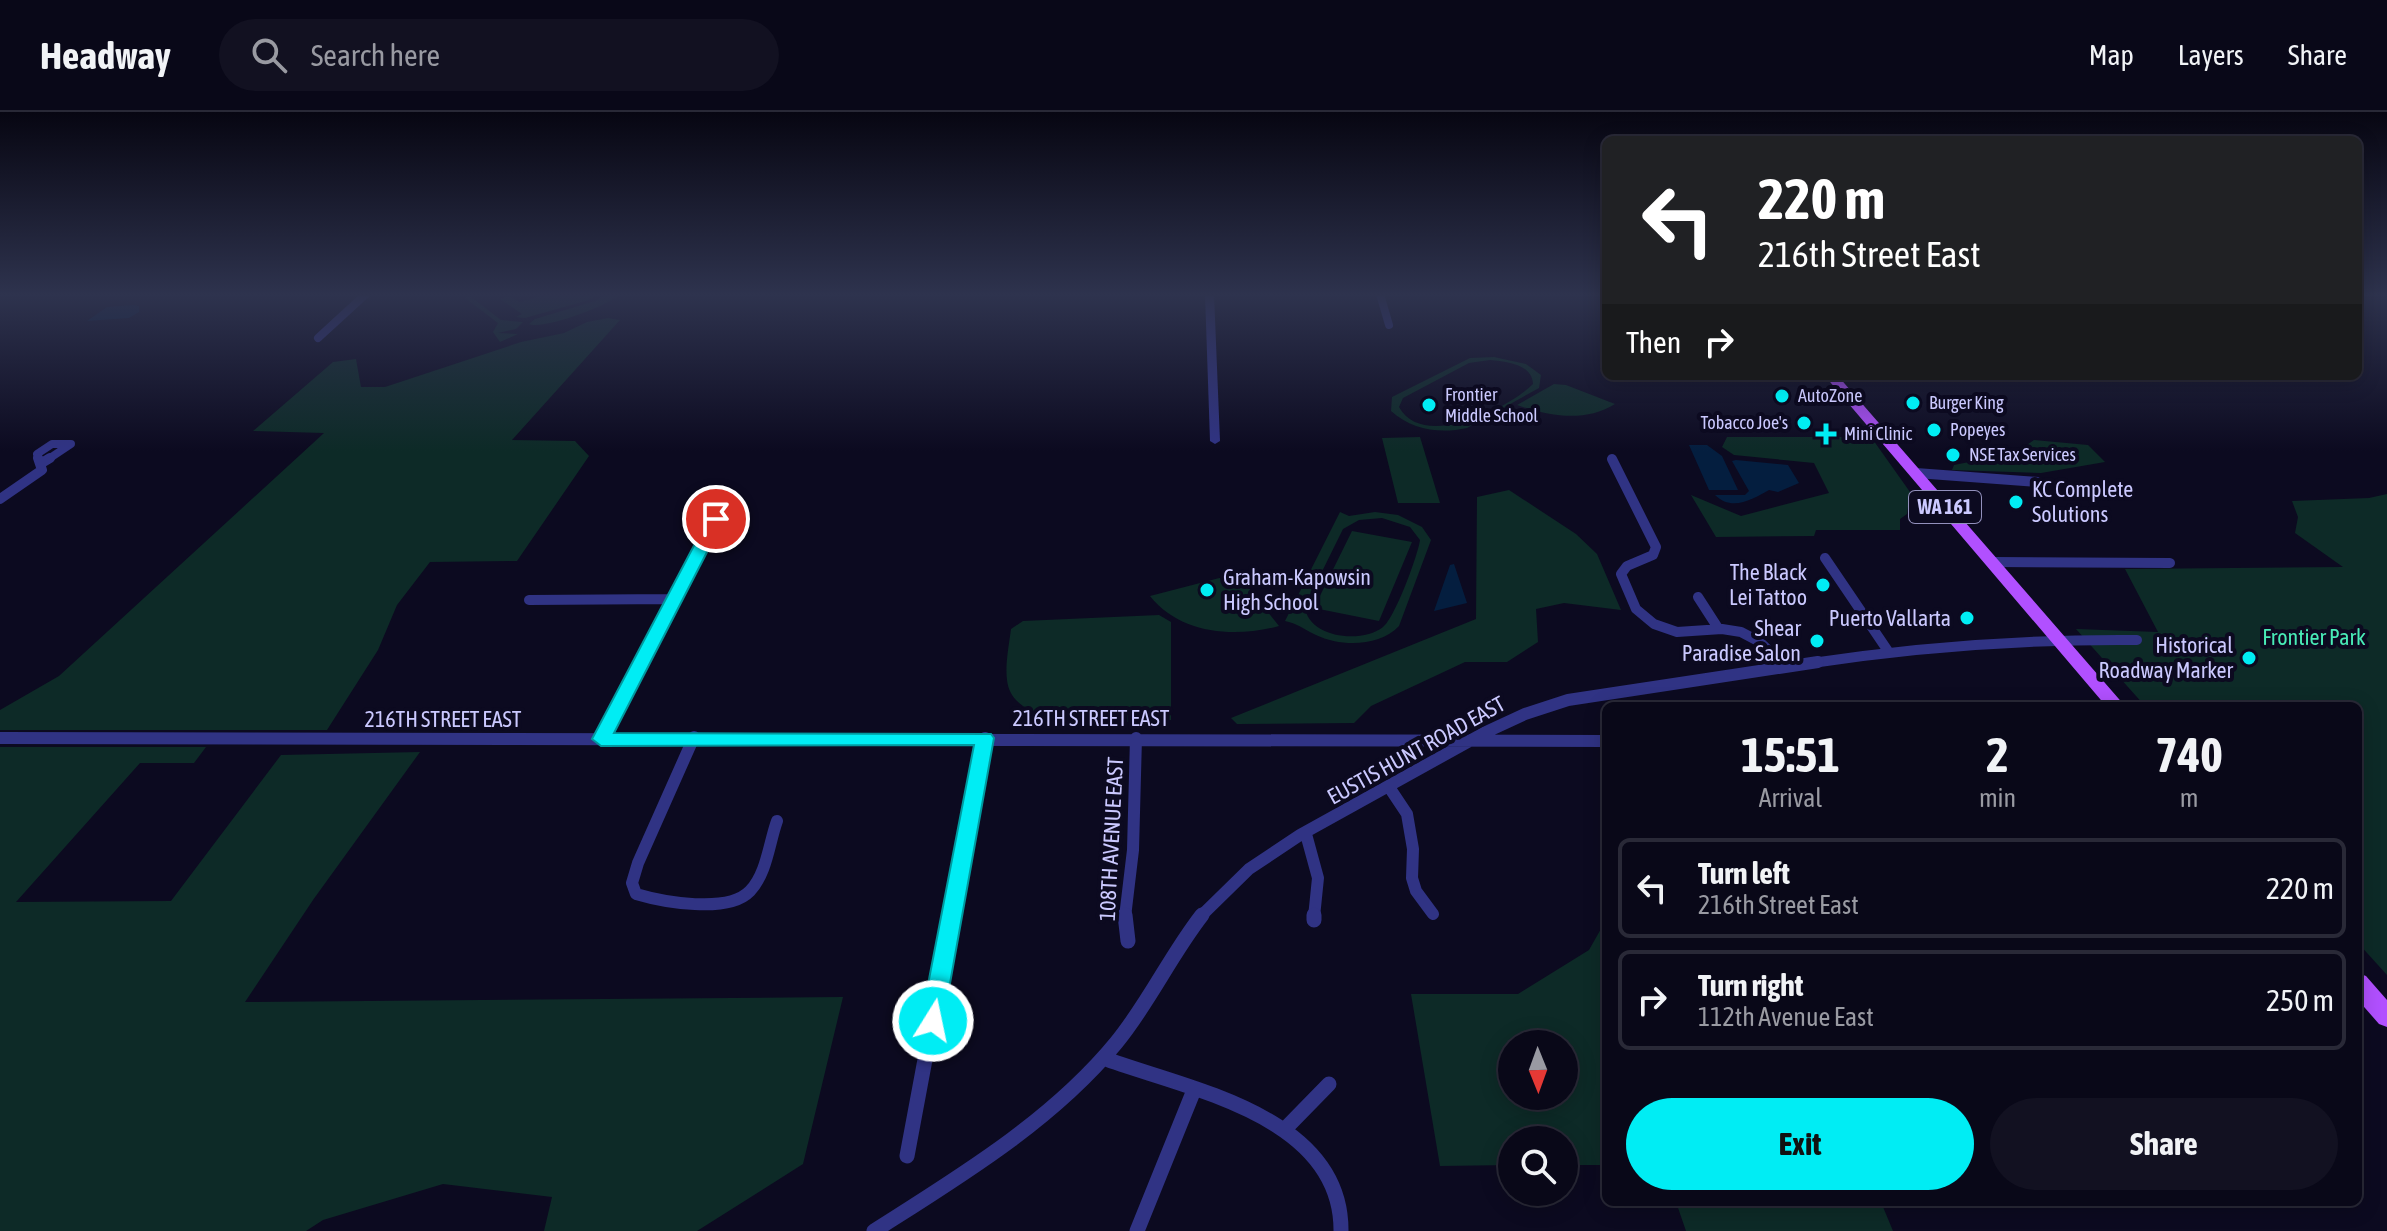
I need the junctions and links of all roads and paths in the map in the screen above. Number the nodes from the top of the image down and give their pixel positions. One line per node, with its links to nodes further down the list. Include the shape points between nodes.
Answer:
1 (1211, 346): 3 (street)
2 (1835, 380): 6 (main road, WA 161)
3 (1215, 441)
4 (1612, 459): 16 (street, via 1656,547 1649,558 1621,574 1636,612 1674,631)
5 (40, 464): 8 (street, via 40,472)
6 (1916, 473): 7 (street); 11 (main road, WA 161)
7 (2038, 482)
8 (0, 499)
9 (723, 504): 14 (street)
10 (1825, 558): 19 (street)
11 (1993, 562): 12 (street); 17 (main road, WA 161)
12 (2170, 563)
13 (1698, 597): 16 (street)
14 (674, 599): 15 (street); 26 (street)
15 (529, 600)
16 (1718, 628): 20 (street, via 1758,639)
17 (2058, 638): 18 (street, EUSTIS HUNT ROAD EAST); 19 (street, EUSTIS HUNT ROAD EAST); 21 (main road, WA 161)
18 (2137, 640)
19 (1888, 651): 20 (street, EUSTIS HUNT ROAD EAST)
20 (1785, 666): 27 (street, EUSTIS HUNT ROAD EAST, via 1568,700 1517,716)
21 (2113, 702)
22 (694, 737): 24 (street, 216TH STREET EAST); 26 (street, 216TH STREET EAST); 30 (street, via 638,863 633,891 685,902 740,899 753,886)
23 (0, 738): 26 (street, 216TH STREET EAST)
24 (985, 738): 25 (street, 216TH STREET EAST); 41 (street)
25 (1136, 738): 27 (street, 216TH STREET EAST); 34 (street, 108TH AVENUE EAST, via 1133,850 1124,925)
26 (601, 739)
27 (1471, 741): 28 (street, 216TH STREET EAST); 29 (street, EUSTIS HUNT ROAD EAST)
28 (1602, 741)
29 (1389, 787): 31 (street, EUSTIS HUNT ROAD EAST); 32 (street, via 1407,814 1416,891)
30 (777, 821)
31 (1306, 834): 33 (street, via 1318,878); 37 (street, EUSTIS HUNT ROAD EAST, via 1251,868 1210,904)
32 (1433, 914)
33 (1314, 920)
34 (1128, 941)
35 (2362, 988): 36 (main road)
36 (2387, 1017)
37 (1103, 1058): 39 (street); 42 (street, EUSTIS HUNT ROAD EAST, via 1001,1145)
38 (1329, 1084): 40 (street)
39 (1194, 1090): 40 (street, via 1254,1110); 43 (street)
40 (1286, 1128): 44 (street, via 1333,1188 1341,1206)
41 (907, 1156)
42 (874, 1231)
43 (1137, 1231)
44 (1341, 1231)

